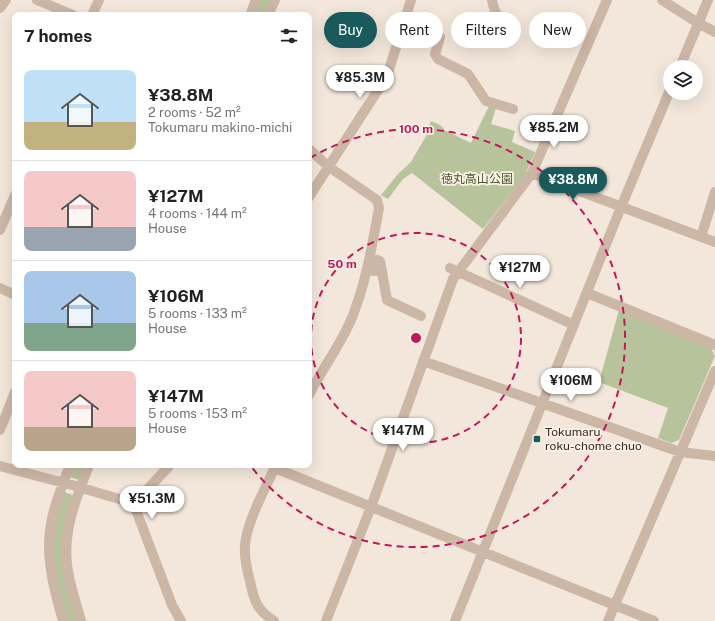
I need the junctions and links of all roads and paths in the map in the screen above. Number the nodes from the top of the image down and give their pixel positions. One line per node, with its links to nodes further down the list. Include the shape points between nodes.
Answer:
1 (6, 0): 11 (street)
2 (37, 0): 12 (street)
3 (99, 0): 13 (street)
4 (256, 0): 14 (street)
5 (274, 0): 15 (street)
6 (411, 0): 16 (street)
7 (492, 0): 17 (street)
8 (607, 0): 27 (street)
9 (662, 0): 18 (street)
10 (708, 0): 18 (street)
11 (0, 8)
12 (66, 12)
13 (93, 12)
14 (251, 12)
15 (269, 12)
16 (407, 12)
17 (495, 12)
18 (698, 23): 19 (street); 22 (street)
19 (715, 32)
20 (396, 48): 26 (street, via 387,76)
21 (437, 48): 24 (street, via 435,54 438,60 468,74 486,101)
22 (683, 60)
23 (666, 100): 31 (street)
24 (513, 109)
25 (312, 152): 26 (street)
26 (329, 167): 29 (street); 35 (street, via 377,200 379,208 374,254)
27 (532, 174): 31 (street); 36 (street)
28 (715, 192): 33 (street)
29 (312, 193)
30 (12, 202): 32 (street)
31 (621, 207): 33 (street); 38 (street)
32 (0, 230)
33 (701, 237): 34 (street)
34 (715, 242)
35 (368, 270): 40 (street, via 376,271 377,260 380,261 387,300); 45 (street, via 353,316)
36 (454, 270): 41 (street); 43 (street)
37 (0, 288): 39 (street)
38 (587, 293): 41 (street); 42 (street)
39 (12, 294)
40 (421, 316)
41 (574, 325): 47 (street)
42 (715, 345)
43 (423, 361): 47 (street); 60 (street)
44 (715, 371): 49 (street)
45 (312, 390)
46 (12, 400): 48 (street)
47 (542, 403): 49 (street); 61 (street)
48 (0, 430)
49 (680, 452): 50 (street); 62 (street)
50 (715, 456)
51 (0, 466): 57 (street)
52 (69, 468): 57 (street)
53 (88, 468): 58 (street)
54 (167, 468): 59 (street)
55 (275, 468): 66 (street, via 249,526 245,545 253,598 258,608)
56 (281, 468): 60 (street)
57 (63, 483): 58 (street); 63 (street, via 56,502 49,544 50,564)
58 (80, 487): 59 (street, via 126,501); 64 (street, via 72,510 66,547 70,580)
59 (132, 506): 65 (street, via 136,510 172,605)
60 (371, 507): 61 (street); 67 (street)
61 (482, 552): 62 (street); 68 (street)
62 (615, 605): 69 (street); 70 (street)
63 (63, 621)
64 (81, 621)
65 (181, 621)
66 (274, 621)
67 (326, 621)
68 (455, 621)
69 (608, 621)
70 (654, 621)

